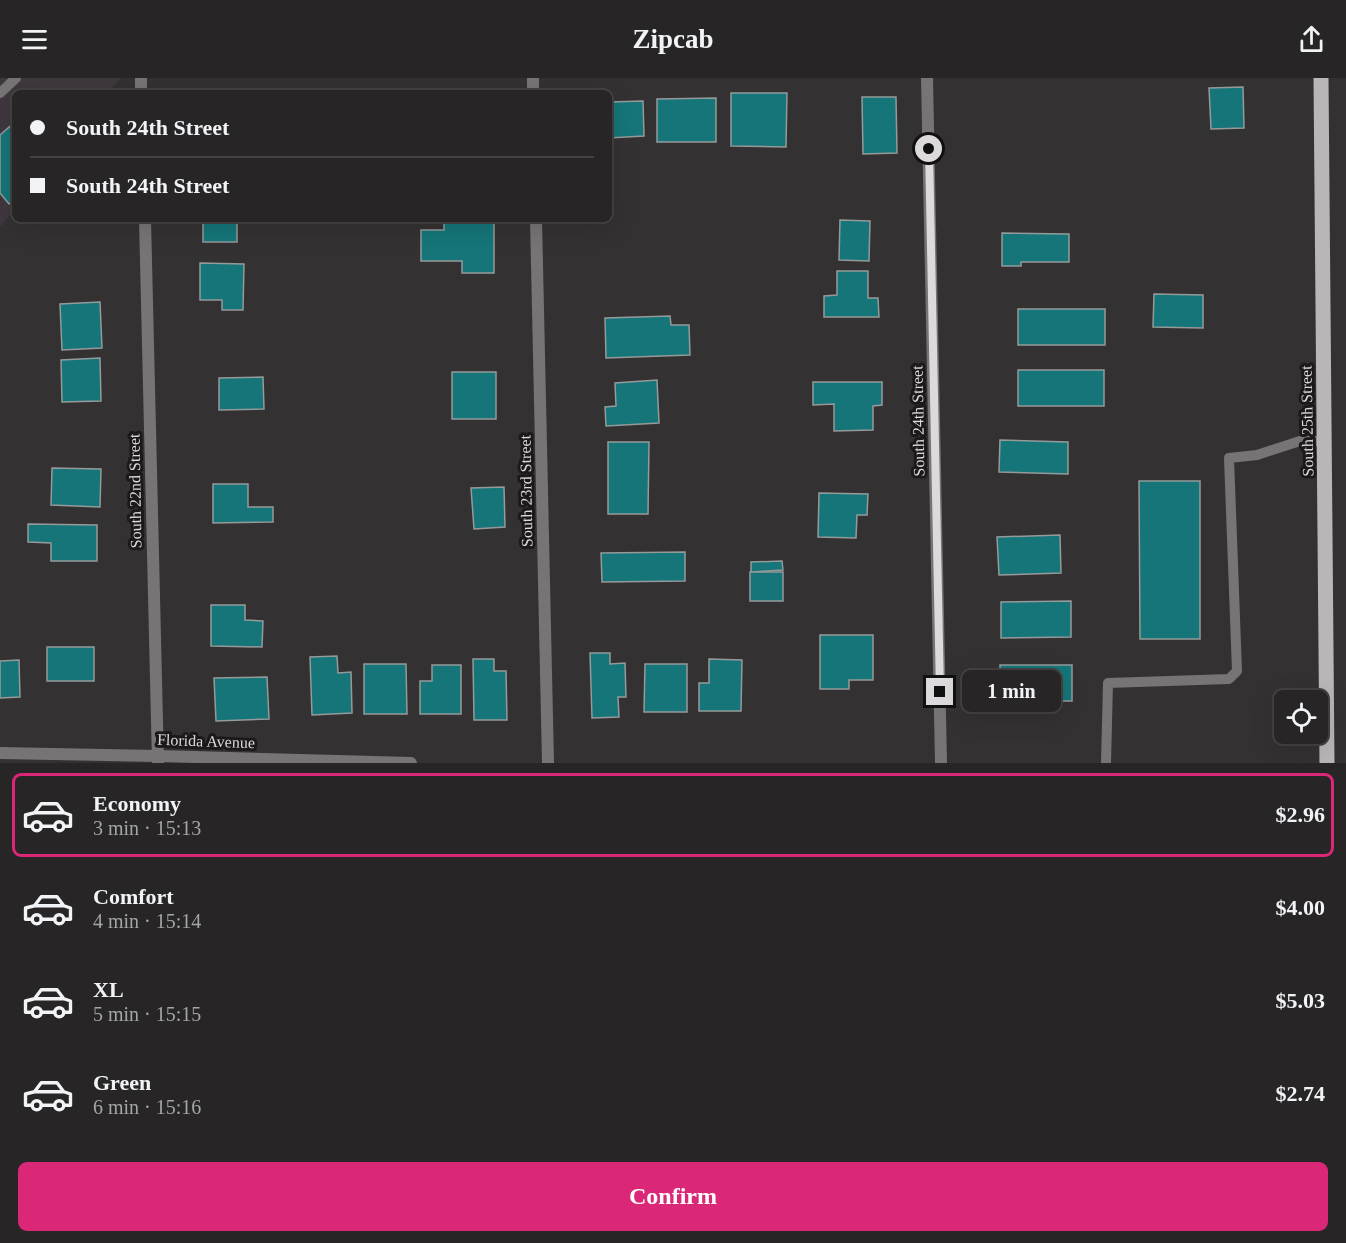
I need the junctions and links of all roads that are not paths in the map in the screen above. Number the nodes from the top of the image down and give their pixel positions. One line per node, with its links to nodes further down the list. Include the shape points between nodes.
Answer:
1 (16, 78): 4 (lane)
2 (927, 78): 12 (street, South 24th Street)
3 (1321, 78): 7 (main road, South 25th Street)
4 (0, 93)
5 (144, 222): 9 (street, South 22nd Street)
6 (536, 222): 11 (street, South 23rd Street)
7 (1325, 441): 13 (lane, via 1300,441 1257,455 1229,458 1237,671 1229,679 1108,683); 14 (main road, South 25th Street)
8 (0, 753): 9 (street, Florida Avenue)
9 (158, 759): 10 (street, Florida Avenue)
10 (411, 763)
11 (548, 763)
12 (941, 763)
13 (1106, 763)
14 (1328, 763)

